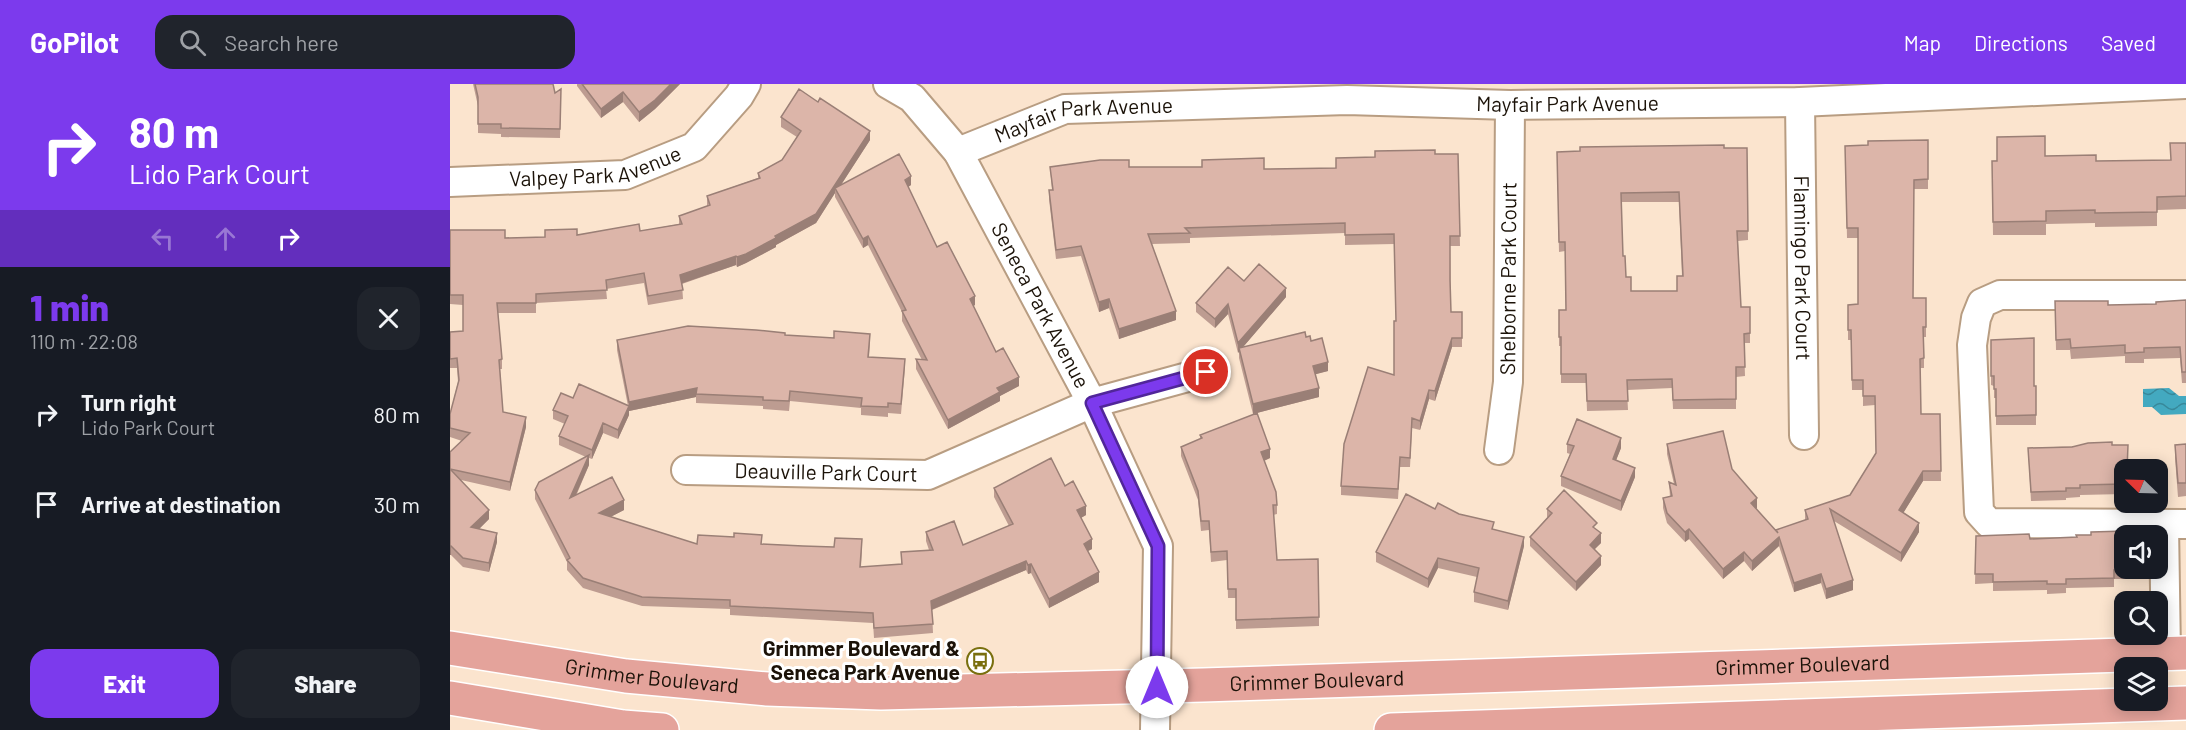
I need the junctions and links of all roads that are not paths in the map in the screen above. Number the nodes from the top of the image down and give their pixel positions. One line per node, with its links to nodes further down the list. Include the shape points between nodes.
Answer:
1 (746, 84): 10 (street, Valpey Park Avenue, via 740,96 694,147 625,174)
2 (888, 84): 9 (street, Seneca Park Avenue, via 912,98)
3 (2186, 84): 4 (street, Mayfair Park Avenue)
4 (1933, 90): 7 (street, Mayfair Park Avenue)
5 (1347, 92): 8 (street, Mayfair Park Avenue); 9 (street, Mayfair Park Avenue, via 1065,109)
6 (1631, 94): 7 (street, Mayfair Park Avenue); 8 (street, Mayfair Park Avenue)
7 (1800, 102): 14 (street, Flamingo Park Court)
8 (1510, 105): 15 (street, Shelborne Park Court, via 1508,382)
9 (958, 152): 13 (street, Seneca Park Avenue)
10 (450, 182)
11 (2186, 295): 17 (street, via 2000,295 1982,303 1972,345 1979,512 1989,523)
12 (1206, 372): 13 (street, Deauville Park Court)
13 (1092, 403): 16 (street, Deauville Park Court, via 928,475); 20 (street, Seneca Park Avenue, via 1158,546)
14 (1804, 435)
15 (1499, 450)
16 (686, 470)
17 (2175, 524): 19 (street)
18 (450, 648): 20 (main road, Grimmer Boulevard, via 626,676 767,689 881,693)
19 (2176, 653): 20 (main road, Grimmer Boulevard)
20 (1157, 687): 24 (street, Seneca Park Avenue)
21 (450, 698): 23 (main road)
22 (2186, 703): 25 (main road)
23 (662, 730)
24 (1155, 730)
25 (1391, 730)

